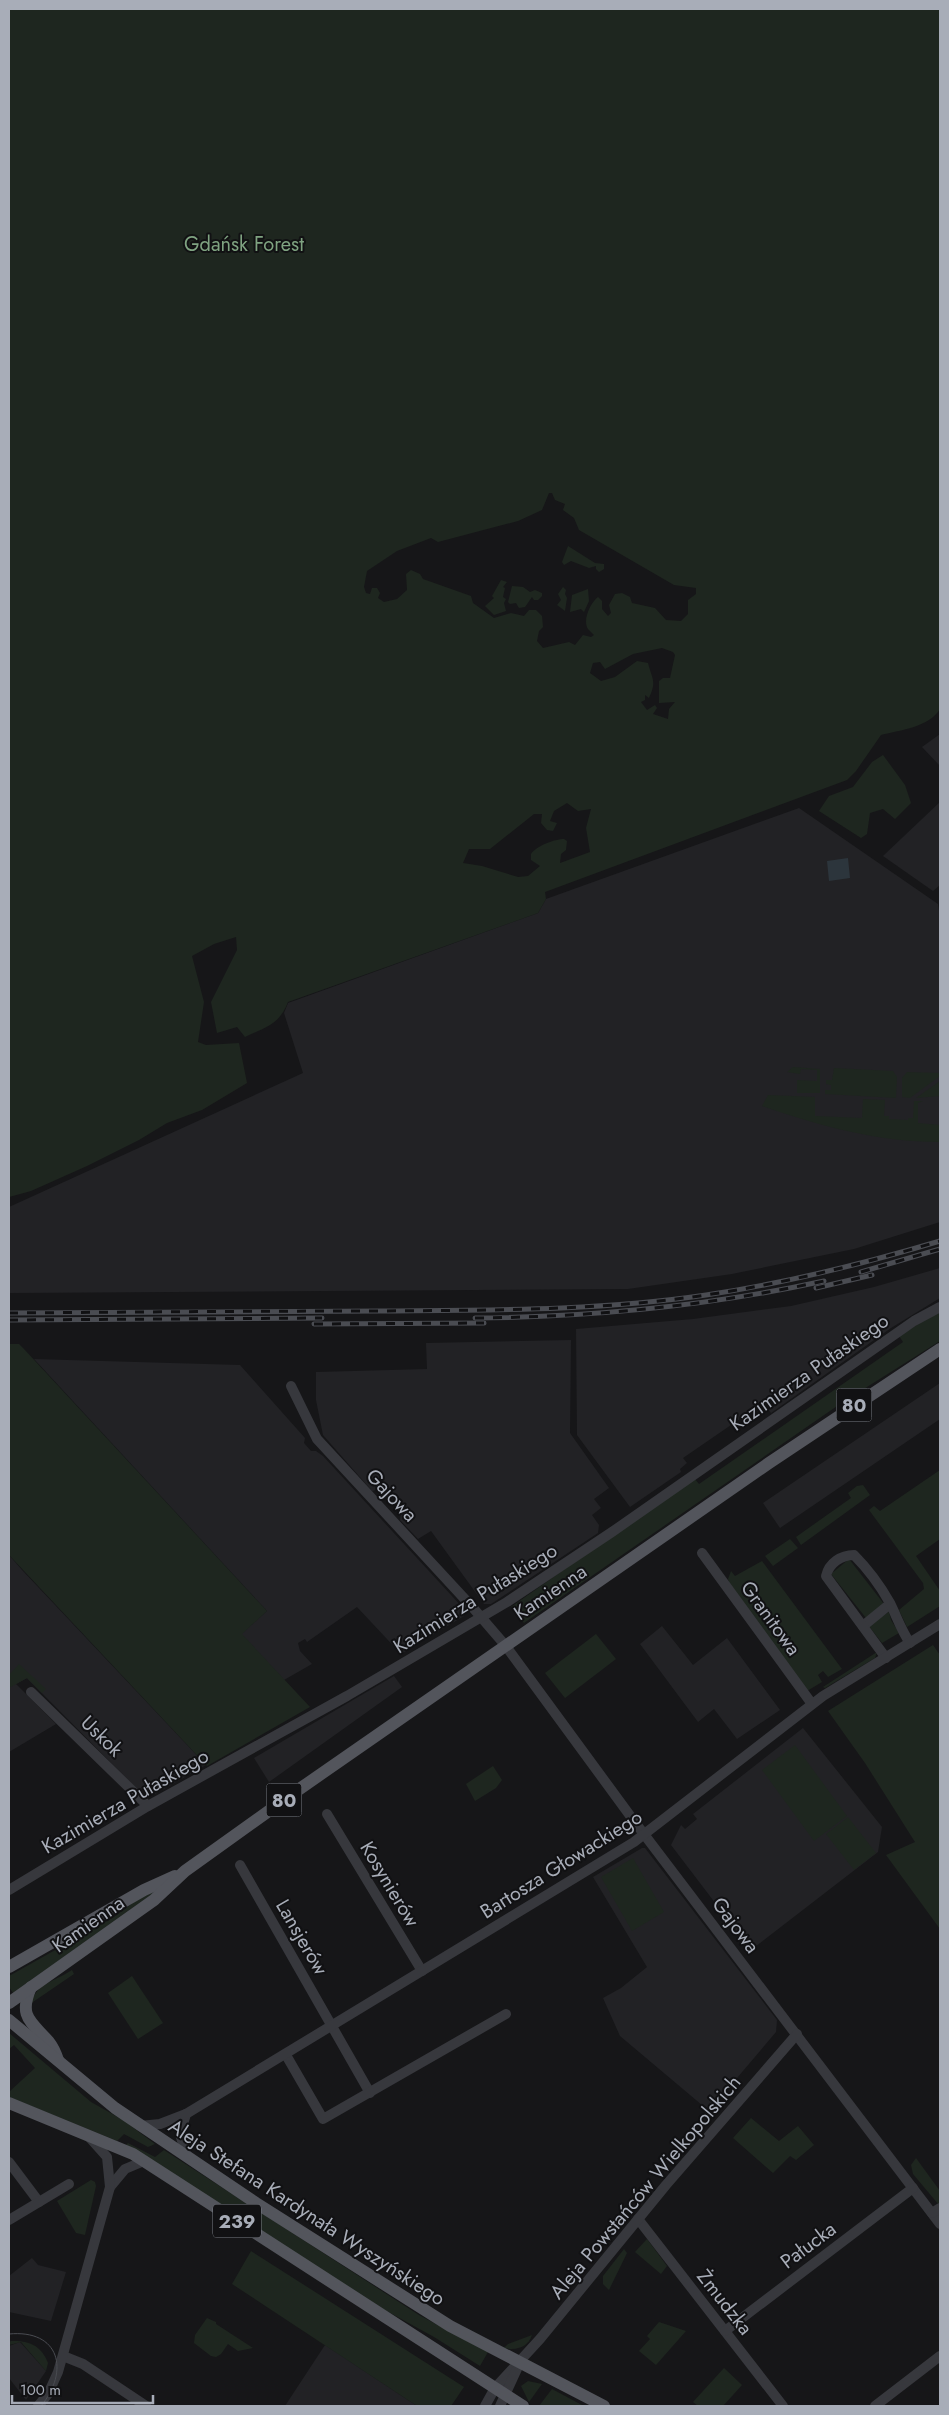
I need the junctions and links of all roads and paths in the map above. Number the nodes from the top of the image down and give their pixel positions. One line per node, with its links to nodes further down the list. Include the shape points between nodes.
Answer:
1 (940, 1307): 6 (street, Kazimierza Pułaskiego, via 914,1321 612,1532)
2 (940, 1349): 10 (main road, Kamienna / 80)
3 (291, 1386): 6 (street, Gajowa, via 317,1439)
4 (702, 1553): 13 (street, Granitowa)
5 (890, 1604): 8 (street); 8 (street, via 854,1555 845,1555 836,1561 828,1568 826,1576); 9 (street)
6 (482, 1618): 10 (street, Gajowa); 14 (street, Kazimierza Pułaskiego)
7 (940, 1624): 9 (street, Bartosza Głowackiego)
8 (863, 1626): 11 (street)
9 (910, 1643): 11 (street, Bartosza Głowackiego)
10 (505, 1645): 16 (street, Gajowa); 18 (main road, Kamienna / 80)
11 (886, 1658): 13 (street, Bartosza Głowackiego)
12 (32, 1692): 14 (street, Uskok)
13 (812, 1704): 16 (street, Bartosza Głowackiego)
14 (148, 1806): 19 (street, Kazimierza Pułaskiego)
15 (328, 1814): 21 (street, Kosynierów)
16 (644, 1834): 21 (street, Bartosza Głowackiego); 27 (street, Gajowa)
17 (240, 1865): 26 (street, Lansjerów)
18 (185, 1871): 20 (main road, Kamienna / 80, via 144,1890); 22 (main road, Kamienna / 80, via 154,1900)
19 (9, 1890)
20 (9, 1967)
21 (422, 1972): 26 (street, Bartosza Głowackiego)
22 (31, 1987): 23 (main road, Kamienna / 80); 29 (main road, via 26,2003 27,2016 50,2044)
23 (9, 2003)
24 (506, 2014): 30 (street)
25 (9, 2020): 29 (main road, Aleja Stefana Kardynała Wyszyńskiego / 239)
26 (333, 2026): 28 (street, Bartosza Głowackiego); 30 (street, Lansjerów)
27 (797, 2034): 40 (street, Gajowa); 43 (street, Aleja Powstańców Wielkopolskich)
28 (286, 2055): 30 (street, via 323,2119); 32 (street, Bartosza Głowackiego)
29 (61, 2065): 33 (main road, Aleja Stefana Kardynała Wyszyńskiego / 239)
30 (370, 2093)
31 (9, 2103): 34 (main road, 239)
32 (186, 2114): 33 (street, Bartosza Głowackiego, via 160,2124); 35 (street, via 180,2134)
33 (140, 2126): 35 (main road, Aleja Stefana Kardynała Wyszyńskiego / 239)
34 (89, 2137): 36 (main road, 239); 39 (street, via 107,2157)
35 (187, 2158): 49 (main road, Aleja Stefana Kardynała Wyszyńskiego / 239, via 421,2309)
36 (144, 2161): 39 (street, via 125,2169); 50 (main road, 239)
37 (9, 2162): 41 (street)
38 (69, 2184): 41 (street)
39 (110, 2187): 47 (street)
40 (913, 2188): 42 (street, Gajowa); 46 (street, Pałucka)
41 (40, 2202): 44 (street)
42 (936, 2211): 45 (street, Gajowa)
43 (638, 2219): 46 (street, Żmudzka); 49 (street, Aleja Powstańców Wielkopolskich)
44 (9, 2220)
45 (940, 2224)
46 (725, 2331): 57 (street, Żmudzka)
47 (63, 2356): 52 (street, via 52,2385); 53 (street, via 83,2364)
48 (940, 2356): 58 (street)
49 (520, 2362): 50 (street, Aleja Powstańców Wielkopolskich); 51 (street, Aleja Powstańców Wielkopolskich); 56 (main road, Aleja Stefana Kardynała Wyszyńskiego / 239)
50 (495, 2388): 51 (main road, 239); 54 (street, Aleja Powstańców Wielkopolskich)
51 (503, 2401): 55 (main road, 239)
52 (38, 2406)
53 (146, 2406)
54 (485, 2406)
55 (524, 2406)
56 (604, 2406)
57 (783, 2406)
58 (874, 2406)

